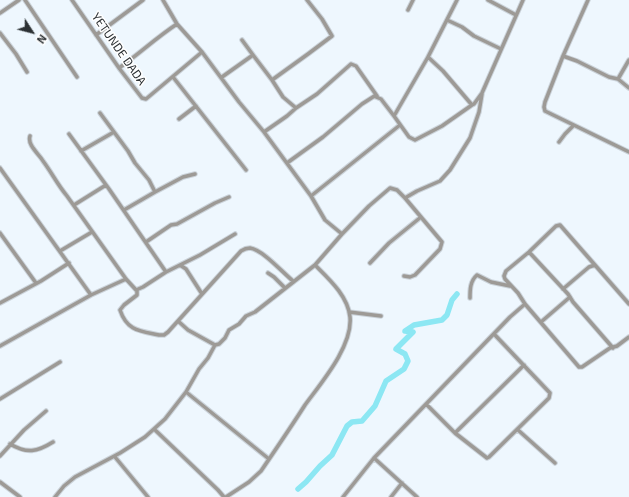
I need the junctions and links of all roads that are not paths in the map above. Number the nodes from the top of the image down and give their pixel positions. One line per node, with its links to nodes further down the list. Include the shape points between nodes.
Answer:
1 (18, 0): 13 (street)
2 (25, 0): 28 (street)
3 (72, 0): 18 (street, YETUNDE DADA)
4 (143, 0): 18 (street)
5 (162, 0): 16 (street)
6 (307, 0): 32 (street, via 332,34 331,37)
7 (413, 0): 12 (street)
8 (457, 0): 15 (street)
9 (488, 0): 14 (street)
10 (523, 0): 14 (street)
11 (588, 0): 23 (street)
12 (408, 10)
13 (0, 13)
14 (516, 15): 20 (street)
15 (447, 20): 20 (street); 24 (street)
16 (177, 24): 21 (street); 26 (street)
17 (0, 33): 27 (street)
18 (96, 35): 26 (street, YETUNDE DADA)
19 (242, 40): 22 (street)
20 (501, 49): 34 (street)
21 (202, 52): 29 (street); 30 (street)
22 (253, 55): 30 (street); 32 (street)
23 (563, 56): 31 (street); 43 (street, via 544,110)
24 (428, 57): 36 (street); 40 (street)
25 (629, 60): 31 (street)
26 (119, 68): 29 (street, YETUNDE DADA, via 144,99)
27 (27, 72)
28 (77, 76)
29 (173, 77): 37 (street)
30 (222, 77): 45 (street)
31 (618, 79): 33 (street)
32 (272, 80): 38 (street, via 283,97)
33 (629, 88)
34 (482, 93): 36 (street); 59 (street, via 470,138 450,170 440,181)
35 (379, 98): 38 (street, via 356,66 350,64 317,94); 40 (street); 51 (street, via 376,95 362,104)
36 (472, 105): 42 (street, via 442,126 415,140 409,137)
37 (196, 106): 41 (street); 53 (street)
38 (296, 108): 45 (street)
39 (100, 113): 44 (street)
40 (394, 116): 42 (street)
41 (179, 119)
42 (400, 125): 57 (street)
43 (573, 126): 48 (street); 50 (street)
44 (114, 132): 49 (street); 56 (street)
45 (264, 132): 51 (street)
46 (70, 134): 49 (street)
47 (30, 136): 60 (street, via 30,142 37,154)
48 (559, 142)
49 (81, 151): 55 (street)
50 (629, 152)
51 (287, 163): 57 (street)
52 (0, 168): 68 (street)
53 (246, 170)
54 (195, 174): 56 (street, via 183,177)
55 (106, 185): 60 (street); 61 (street)
56 (155, 192): 61 (street)
57 (311, 196): 66 (street, via 325,220)
58 (229, 197): 67 (street, via 171,225)
59 (405, 198): 62 (street); 66 (street, via 397,190 390,188)
60 (74, 206): 63 (street)
61 (124, 210): 67 (street)
62 (421, 217): 71 (street, via 389,243); 77 (street, via 442,244 415,275)
63 (92, 232): 68 (street); 78 (street)
64 (0, 233): 80 (street)
65 (235, 234): 72 (street)
66 (342, 234): 73 (street)
67 (146, 242): 75 (street)
68 (60, 251): 70 (street)
69 (529, 252): 74 (street, via 560,225); 81 (street, via 504,274); 83 (street)
70 (69, 263): 80 (street); 86 (street)
71 (370, 264)
72 (180, 265): 75 (street); 85 (street, via 186,269)
73 (315, 265): 79 (street); 92 (street, via 336,287)
74 (595, 265): 83 (street); 91 (street)
75 (166, 272): 84 (street)
76 (268, 273): 82 (street)
77 (404, 276)
78 (126, 279): 84 (street); 86 (street)
79 (293, 281): 82 (street); 85 (street, via 259,252 246,248)
80 (36, 283): 89 (street)
81 (511, 286): 88 (street, via 491,282 477,275 472,283); 90 (street)
82 (285, 288): 99 (street, via 229,330)
83 (563, 288): 87 (street)
84 (136, 290): 94 (street, via 137,295 120,310 131,328 164,335)
85 (202, 294): 94 (street)
86 (92, 295): 98 (street)
87 (570, 297): 95 (street); 100 (street)
88 (470, 298)
89 (1, 302)
90 (525, 304): 95 (street); 96 (street)
91 (629, 304)
92 (349, 312): 93 (street); 115 (street, via 349,332 338,358)
93 (381, 316)
94 (178, 321): 99 (street, via 188,330)
95 (541, 322): 100 (street, via 581,368)
96 (494, 334): 102 (street); 105 (street)
97 (629, 337): 100 (street)
98 (0, 346)
99 (216, 346): 103 (street)
100 (613, 348)
101 (60, 362): 104 (street)
102 (524, 365): 108 (street, via 550,395); 109 (street)
103 (186, 392): 107 (street, via 172,412); 115 (street)
104 (0, 399)
105 (426, 404): 109 (street); 114 (street)
106 (46, 411): 111 (street)
107 (154, 429): 113 (street); 122 (street)
108 (518, 430): 109 (street, via 486,458); 116 (street)
109 (455, 433)
110 (53, 442): 111 (street, via 40,450 32,451)
111 (10, 444): 112 (street)
112 (0, 456)
113 (115, 457): 120 (street, via 76,477); 121 (street)
114 (374, 458): 118 (street); 123 (street)
115 (269, 459): 122 (street, via 256,477)
116 (555, 462)
117 (0, 482): 119 (street)
118 (402, 483): 124 (street); 125 (street)
119 (18, 496)
120 (55, 497)
121 (148, 497)
122 (225, 497)
123 (343, 497)
124 (391, 497)
125 (417, 497)

